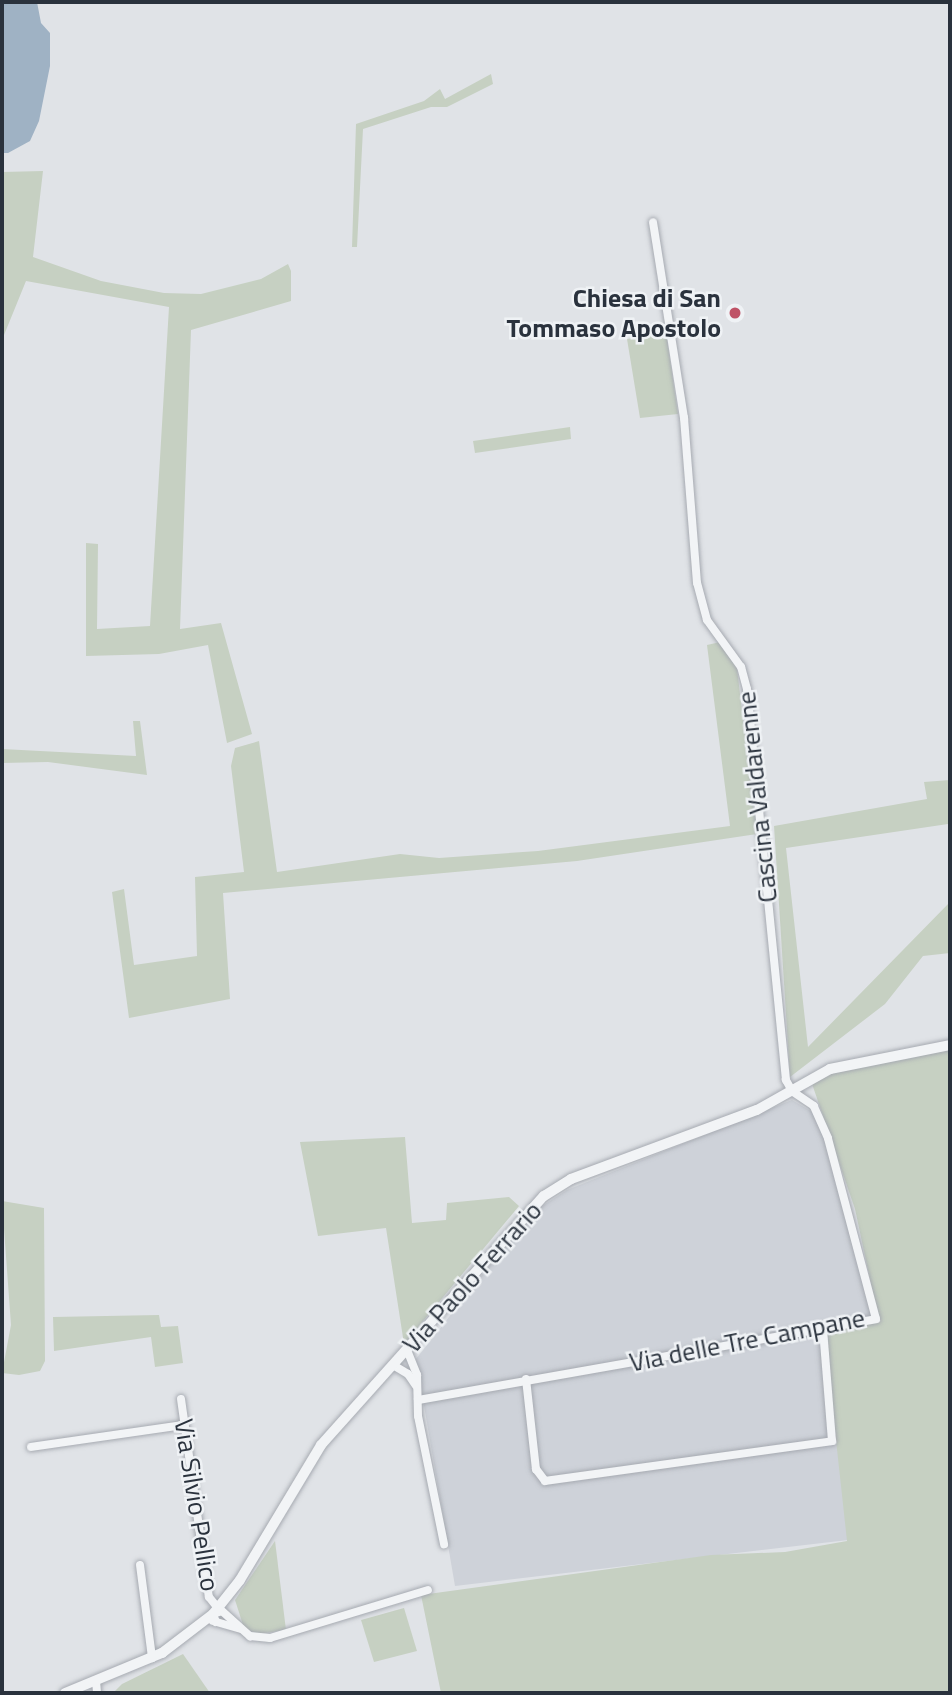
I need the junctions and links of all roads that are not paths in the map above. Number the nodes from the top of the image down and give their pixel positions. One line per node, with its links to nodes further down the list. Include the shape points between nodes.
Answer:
1 (653, 222): 3 (street, Cascina Valdarenne, via 684,418 697,583 707,620 741,667 747,689 786,1080)
2 (950, 1045): 3 (street, Via Paolo Ferrario, via 842,1065)
3 (792, 1091): 4 (street, Via delle Tre Campane, via 814,1106 828,1138 876,1318); 5 (street, Via Paolo Ferrario, via 757,1110 557,1187 532,1205)
4 (823, 1329): 7 (street, Via delle Tre Campane); 7 (street, via 832,1441 545,1480 536,1469)
5 (407, 1350): 6 (street, Via Paolo Ferrario); 8 (street)
6 (393, 1365): 8 (street); 16 (street, Via Paolo Ferrario, via 321,1445)
7 (526, 1379): 10 (street, Via delle Tre Campane)
8 (416, 1386): 10 (street)
9 (181, 1399): 11 (street, Via Silvio Pellico)
10 (418, 1400): 13 (street)
11 (184, 1425): 12 (street); 18 (street, Via Silvio Pellico)
12 (31, 1447)
13 (444, 1544)
14 (140, 1565): 20 (street)
15 (428, 1590): 19 (street, via 278,1637 257,1637)
16 (232, 1592): 17 (street); 18 (street, Via Paolo Ferrario)
17 (230, 1614): 18 (street); 19 (street)
18 (213, 1616): 19 (street); 20 (street, Via Paolo Ferrario)
19 (241, 1629)
20 (152, 1658): 21 (street, Via Paolo Ferrario)
21 (96, 1681): 22 (street, Via Paolo Ferrario); 23 (street)
22 (65, 1693)
23 (97, 1693)

